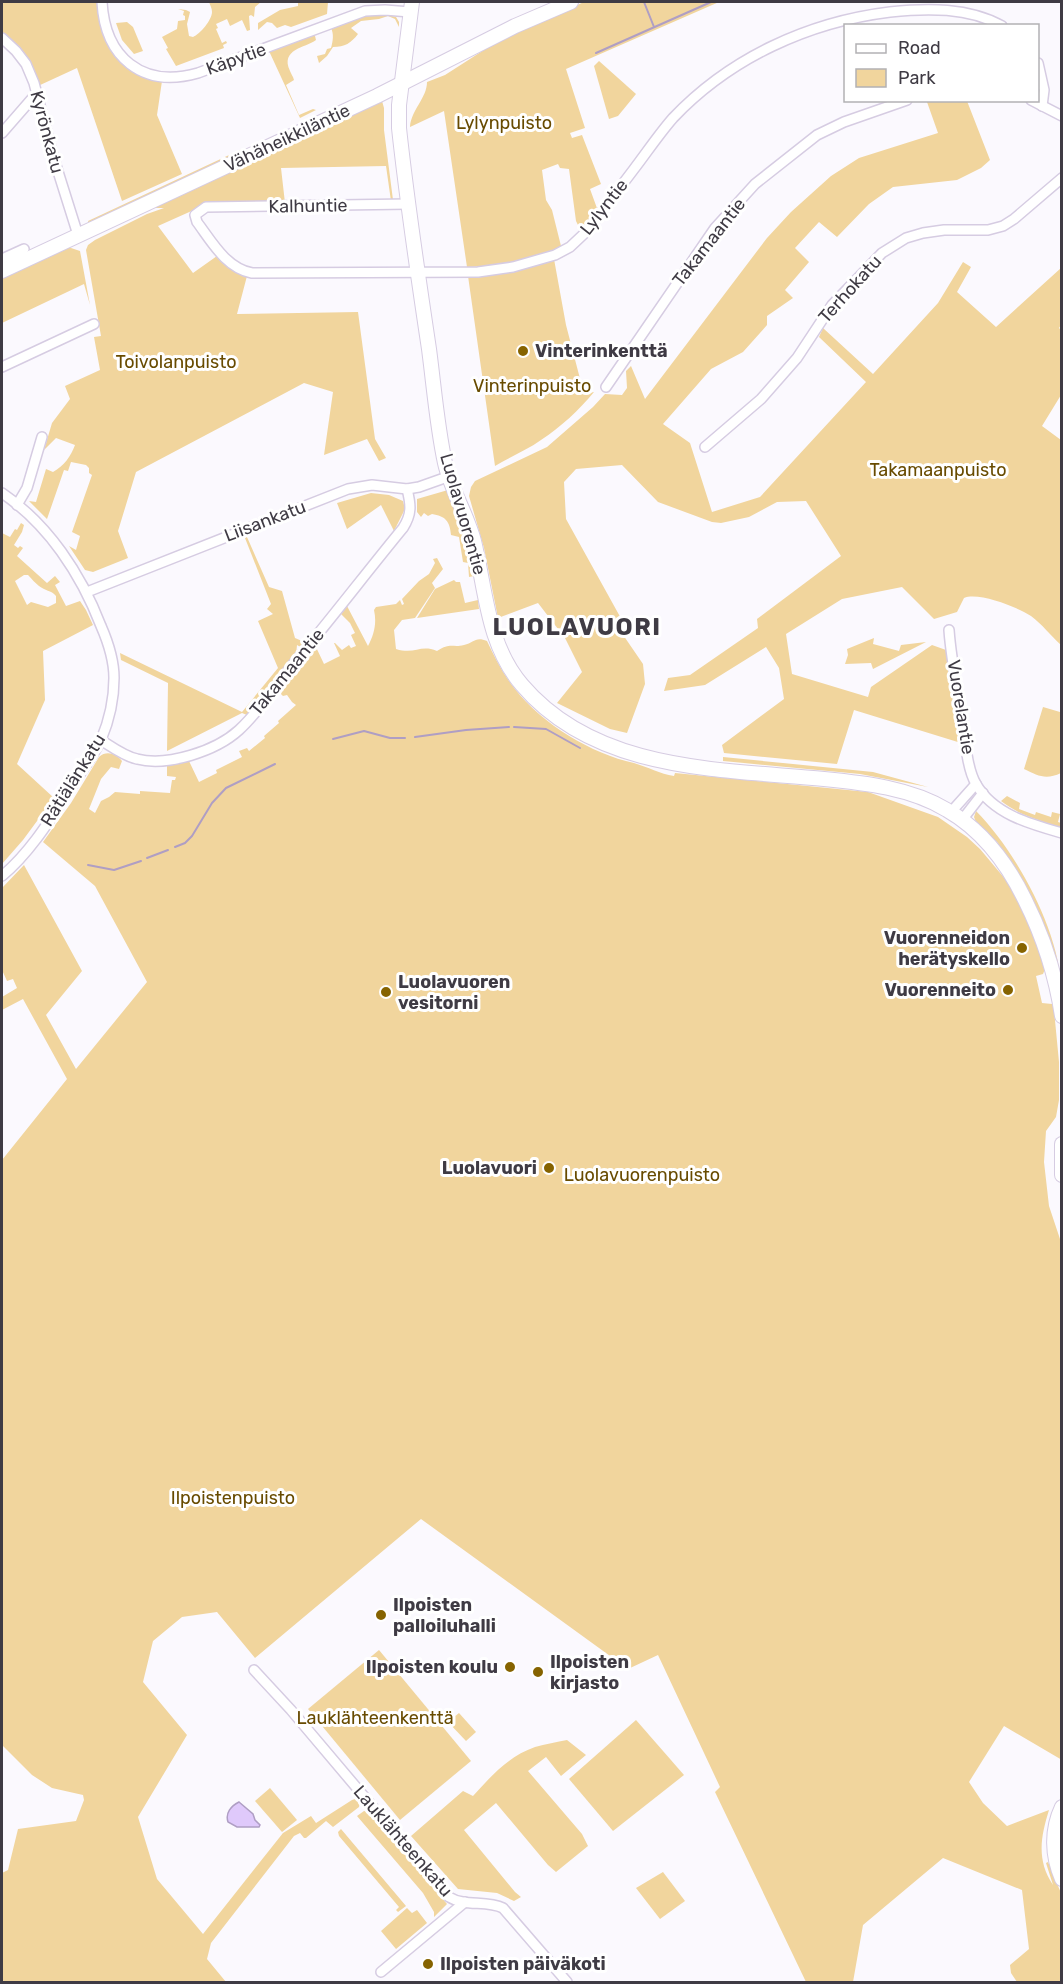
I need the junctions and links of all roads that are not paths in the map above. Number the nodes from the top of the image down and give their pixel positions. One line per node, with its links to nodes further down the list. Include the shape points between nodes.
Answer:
1 (102, 2): 3 (street, Käpytie, via 106,29 118,54 136,69 166,77 198,73 358,13)
2 (571, 2): 7 (street, Vähäheikkiläntie)
3 (411, 7): 7 (street, Luolavuorentie)
4 (997, 24): 21 (street, Lylyntie, via 970,14 910,10 858,17 770,46 721,76 686,105 587,231 561,253 478,272)
5 (2, 38): 8 (street, Kyrönkatu, via 26,64)
6 (1039, 68): 11 (street, via 1044,90)
7 (401, 83): 15 (street, Luolavuorentie, via 399,128); 17 (street, Vähäheikkiläntie)
8 (36, 93): 13 (street); 17 (street, Kyrönkatu)
9 (901, 102): 24 (street, Takamaantie, via 817,135 755,184 715,228)
10 (1035, 102): 11 (street)
11 (1042, 106): 12 (street)
12 (1062, 116)
13 (2, 134)
14 (1062, 178): 26 (street, Terhokatu, via 1003,226 923,233 882,253 832,305 800,355 761,399)
15 (409, 204): 16 (street, Kalhuntie); 21 (street, Luolavuorentie)
16 (206, 207): 21 (street, Lylyntie, via 195,215 197,222 226,260 242,271)
17 (78, 236): 20 (street, Vähäheikkiläntie)
18 (24, 249): 19 (street)
19 (2, 259)
20 (2, 271)
21 (417, 272): 27 (street, Luolavuorentie)
22 (94, 324): 23 (street)
23 (2, 367)
24 (606, 387)
25 (42, 436): 30 (street, via 27,488)
26 (705, 447)
27 (450, 476): 28 (street, Liisankatu); 36 (street, Luolavuorentie, via 474,541 498,649 520,683 564,723 604,744 644,758 867,784 907,793)
28 (407, 489): 31 (street, Liisankatu, via 372,485 348,489); 33 (street, Takamaantie, via 411,508 403,528 238,731 209,748 153,762 125,755)
29 (2, 493): 30 (street, Rätiälänkatu)
30 (17, 505): 31 (street, Rätiälänkatu, via 54,543)
31 (87, 592): 33 (street, Rätiälänkatu, via 106,638 114,678 111,708)
32 (949, 630): 34 (street, Vuorelantie)
33 (101, 740): 39 (street, Rätiälänkatu, via 57,809)
34 (976, 784): 35 (street, Vuorelantie); 36 (street)
35 (983, 793): 37 (street); 38 (street, Vuorelantie, via 1016,818)
36 (951, 812): 37 (street, Luolavuorentie)
37 (962, 820): 40 (street, Luolavuorentie, via 1000,857 1022,893 1040,932)
38 (1062, 833)
39 (2, 876)
40 (1062, 1016)
41 (1062, 1144): 42 (street)
42 (1062, 1175)
43 (254, 1670): 46 (street, Lauklähteenkatu, via 449,1897)
44 (1062, 1807): 45 (street, via 1054,1843)
45 (1062, 1879)
46 (465, 1902): 47 (street); 48 (street, Lauklähteenkatu, via 498,1905 508,1912)
47 (381, 1972)
48 (567, 1983)

